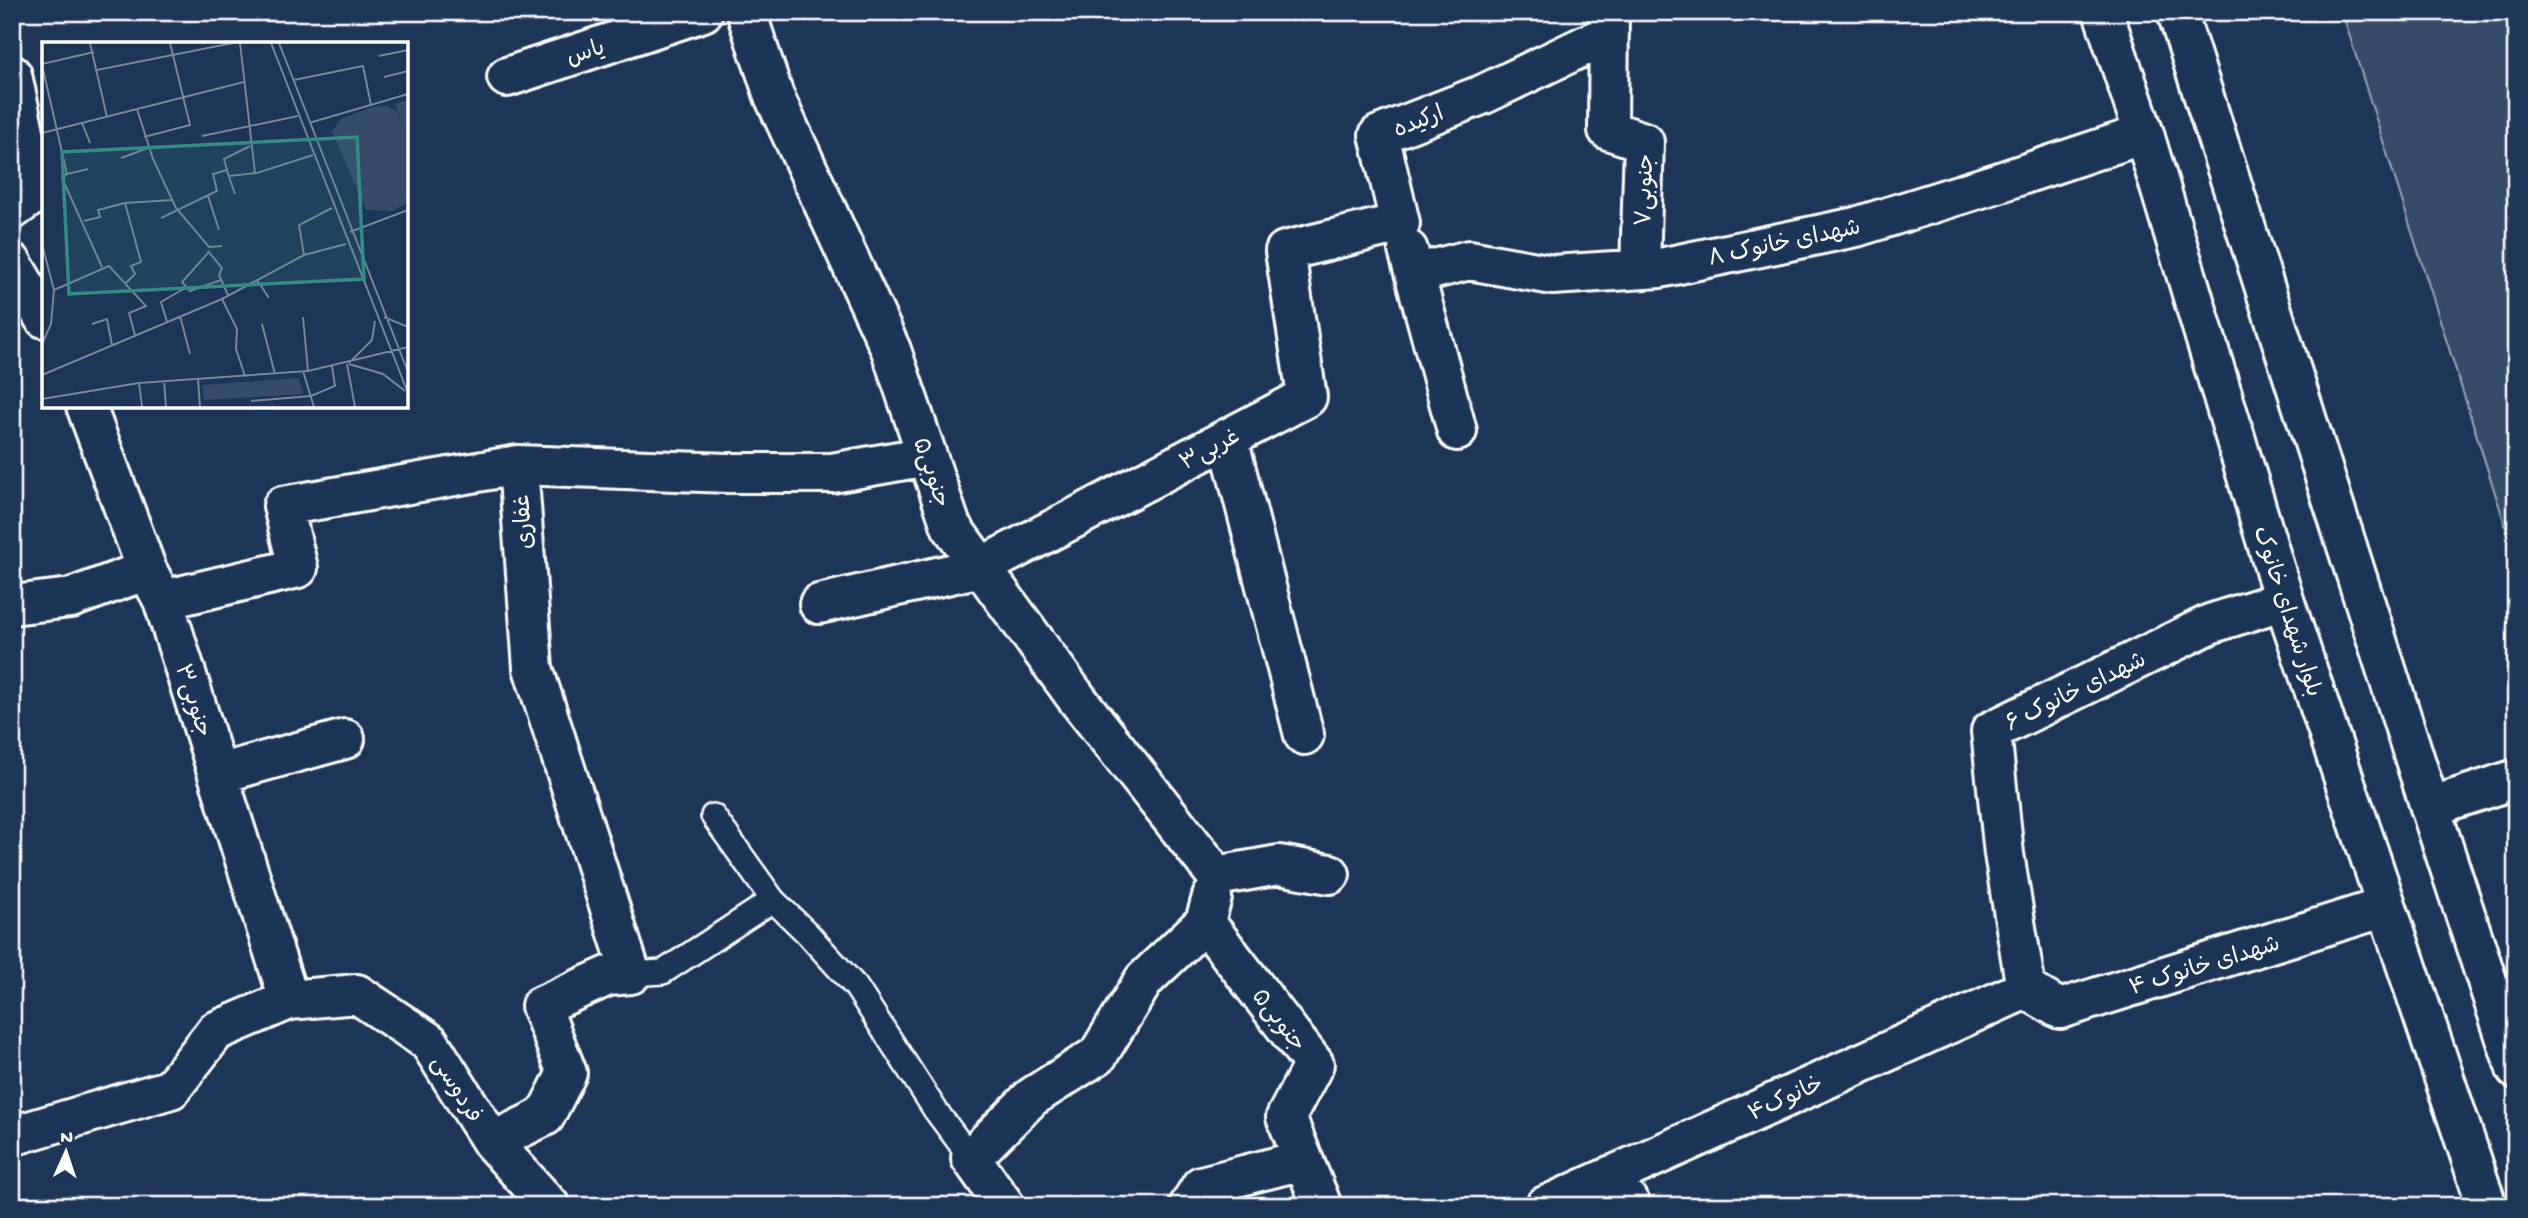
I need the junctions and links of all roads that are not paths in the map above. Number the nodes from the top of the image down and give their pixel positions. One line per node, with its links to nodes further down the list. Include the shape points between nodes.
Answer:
1 (703, 12): 7 (street, یاس)
2 (746, 12): 18 (street, جنوبی۵, via 774,96 891,350)
3 (2104, 12): 8 (street, بلوار شهدای خانوک)
4 (2177, 12): 29 (street)
5 (1609, 23): 10 (street, ارکیده, via 1484,94 1379,135); 12 (street, جنوبی۷, via 1608,130 1644,142)
6 (12, 75): 9 (street)
7 (507, 77)
8 (2144, 134): 12 (street, شهدای خانوک ۸, via 1856,226 1660,268); 22 (street, بلوار شهدای خانوک)
9 (31, 198)
10 (1401, 223): 13 (street); 17 (street, غربی۳, via 1284,251 1307,397)
11 (12, 263): 14 (street)
12 (1640, 268): 13 (street, شهدای خانوک ۸, via 1553,275 1469,260)
13 (1415, 274): 16 (street)
14 (42, 315)
15 (87, 408): 21 (street, جنوبی۳)
16 (1457, 431)
17 (1228, 438): 20 (street, غربی۳); 25 (street)
18 (927, 456): 19 (street, غفاری, via 832,473); 20 (street, جنوبی۵, via 951,526)
19 (518, 465): 21 (street, via 282,506 298,568); 36 (street, غفاری, via 533,668)
20 (981, 567): 23 (street, غربی۳); 32 (street, جنوبی۵, via 1078,700)
21 (155, 585): 24 (street); 27 (street, جنوبی۳)
22 (2284, 600): 34 (street, بلوار شهدای خانوک); 37 (street, شهدای خانوک ۶, via 2210,624 1991,732 2004,854)
23 (819, 604)
24 (12, 605)
25 (1304, 735)
26 (345, 739): 27 (street)
27 (218, 774): 38 (street, جنوبی۳)
28 (2516, 779): 29 (street)
29 (2430, 807): 39 (street)
30 (713, 816): 33 (lane)
31 (1330, 874): 32 (street, via 1279,865)
32 (1217, 876): 35 (street)
33 (773, 900): 36 (lane, via 663,972); 42 (lane, via 856,987)
34 (2385, 907): 37 (street, شهدای خانوک ۴, via 2060,1009); 50 (street, بلوار شهدای خانوک)
35 (1205, 922): 42 (street, via 1144,980 1098,1055 1032,1097); 43 (street, جنوبی۵, via 1314,1064 1286,1117)
36 (631, 974): 41 (street, via 608,976 541,1006 567,1073 545,1116)
37 (2026, 989): 44 (street, خانوک۴)
38 (289, 1000): 40 (street, فردوسی, via 216,1031 171,1090); 41 (street, فردوسی, via 357,994 429,1042)
39 (2516, 1069)
40 (12, 1136)
41 (492, 1142): 45 (street, فردوسی)
42 (971, 1158): 46 (street)
43 (1303, 1160): 47 (street, via 1201,1186); 48 (street, جنوبی۵)
44 (1622, 1191): 49 (street, خانوک۴)
45 (550, 1206)
46 (1005, 1206)
47 (1189, 1206)
48 (1322, 1206)
49 (1545, 1206)
50 (2487, 1206)

